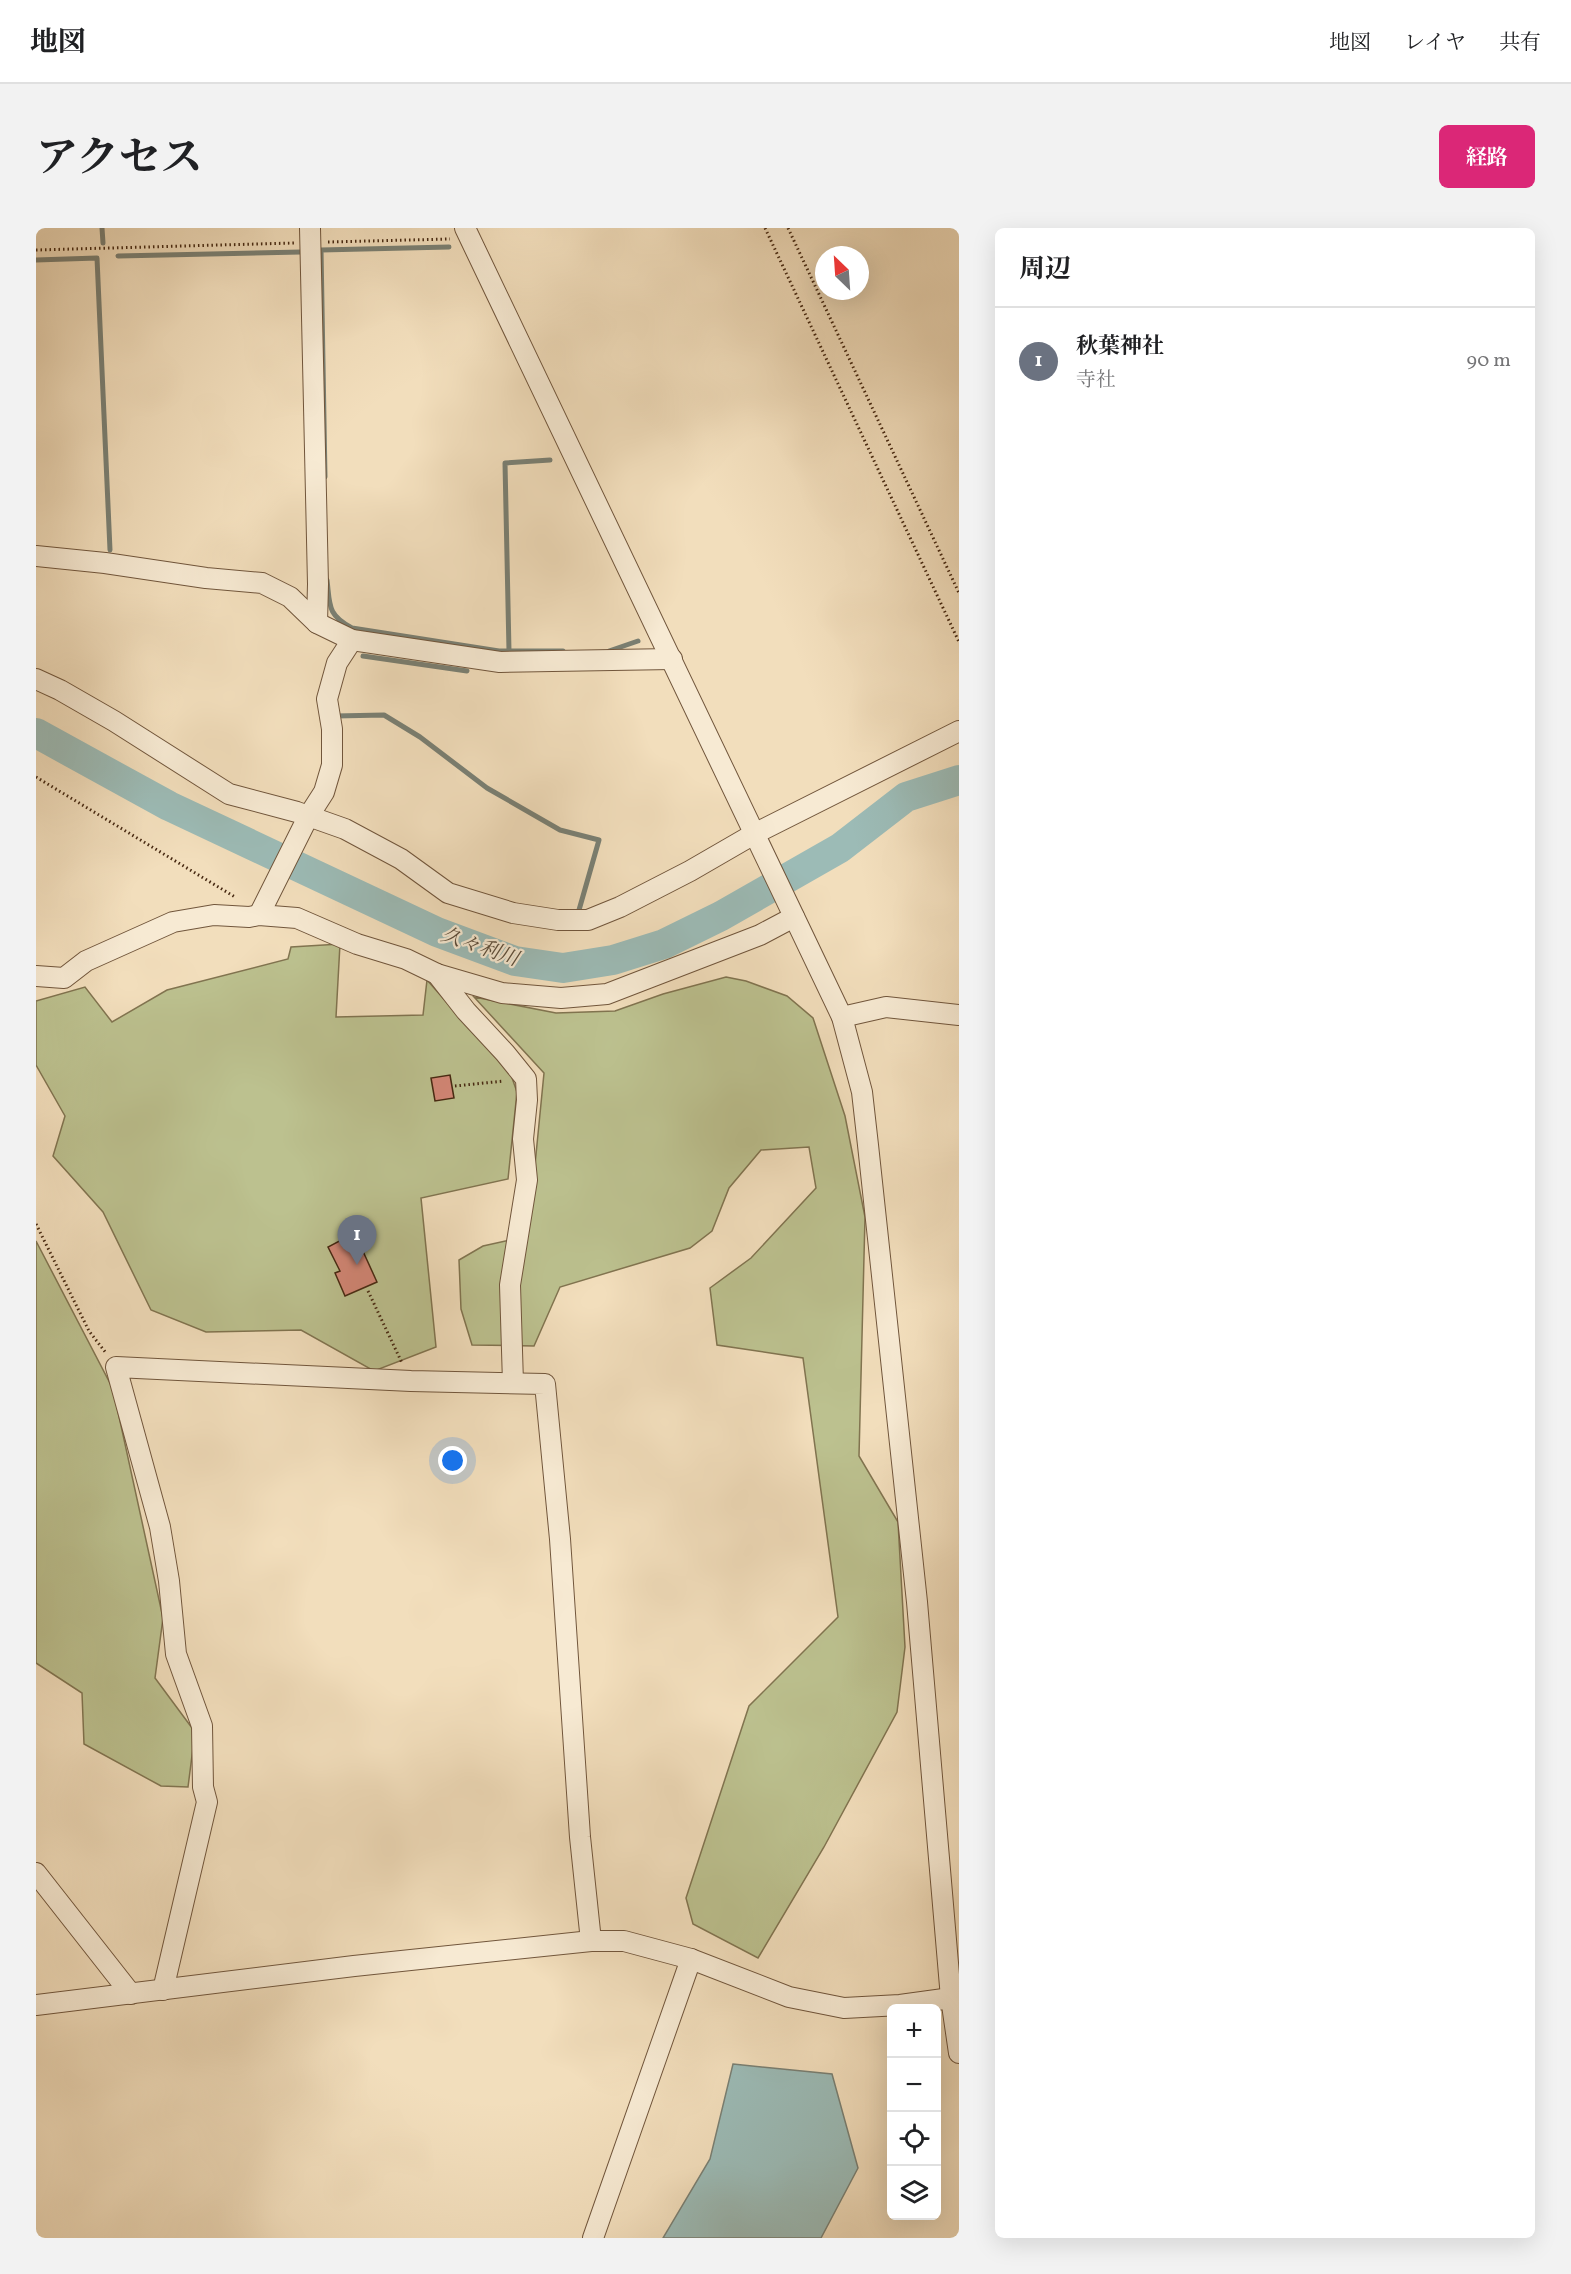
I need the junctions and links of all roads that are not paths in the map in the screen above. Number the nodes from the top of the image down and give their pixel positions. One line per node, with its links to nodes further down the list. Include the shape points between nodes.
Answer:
1 (467, 233): 6 (street)
2 (311, 235): 4 (street)
3 (36, 556): 4 (street, via 262,583 290,597)
4 (317, 622): 5 (street)
5 (352, 640): 6 (street, via 500,662); 9 (street, via 337,663 327,699 332,765 324,792)
6 (672, 659): 10 (street)
7 (36, 679): 9 (street, via 114,721 229,794)
8 (959, 731): 10 (street)
9 (308, 817): 10 (street, via 345,829 401,860 448,893 513,913 558,920 588,920 620,907); 11 (street)
10 (754, 834): 12 (street)
11 (251, 916): 13 (street, via 297,918); 14 (street, via 214,915 173,922 86,961 64,978)
12 (794, 917): 13 (street, via 760,935 607,993 561,998 502,993); 16 (street)
13 (437, 974): 17 (street, via 526,1079 523,1139 527,1180 510,1285)
14 (36, 976)
15 (959, 1015): 16 (street, via 886,1007)
16 (842, 1017): 23 (street, via 862,1092 868,1145 916,1590)
17 (513, 1383): 19 (street, via 545,1384); 21 (street, via 411,1382 116,1367 160,1527 176,1654 202,1726 203,1787 207,1802)
18 (36, 1873): 22 (street)
19 (591, 1941): 20 (street, via 624,1941); 21 (street)
20 (691, 1959): 23 (street, via 789,1997 844,2008 900,2006); 26 (street)
21 (163, 1990): 22 (street)
22 (131, 1994): 24 (street)
23 (951, 1998): 25 (street)
24 (36, 2005)
25 (959, 2053)
26 (593, 2238)

